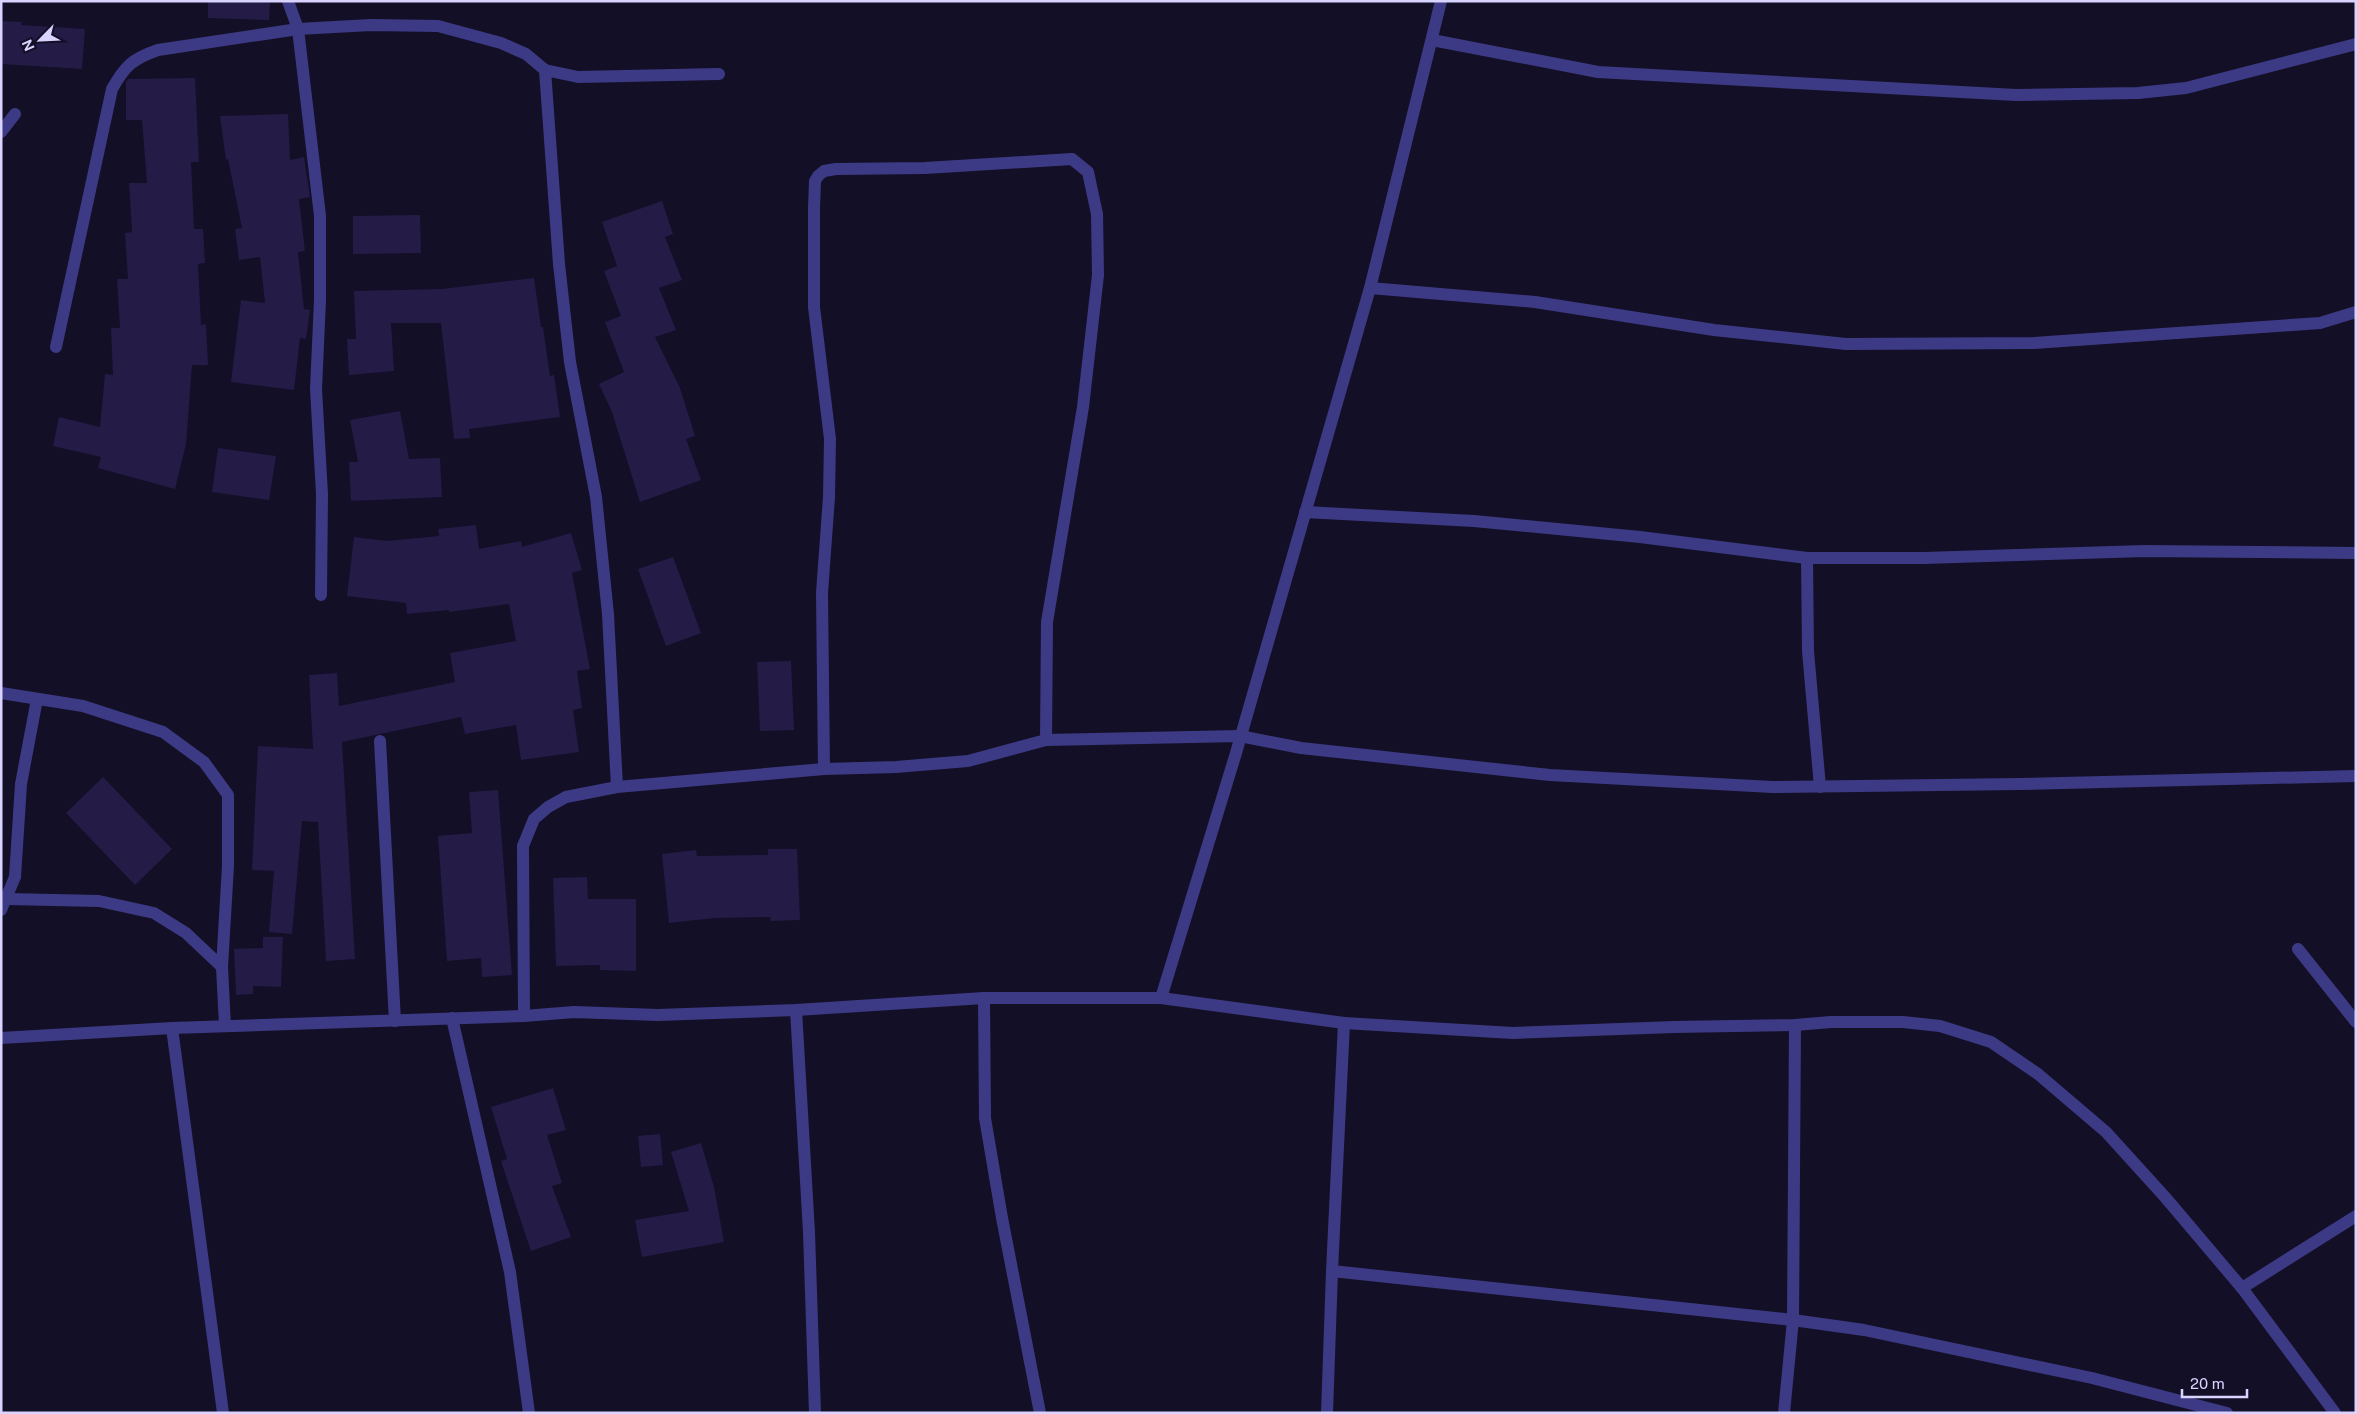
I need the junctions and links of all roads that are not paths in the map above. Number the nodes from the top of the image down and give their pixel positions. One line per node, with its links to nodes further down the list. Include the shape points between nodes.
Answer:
1 (288, 1): 3 (street)
2 (1442, 1): 4 (street)
3 (298, 29): 6 (street, via 438,26 501,43 526,54); 12 (street, via 158,50 138,57 123,70 112,89); 16 (street, via 320,216 316,389 322,494)
4 (1432, 40): 5 (street, via 1598,72 2016,95 2138,94 2186,88); 10 (street)
5 (2356, 44)
6 (544, 70): 7 (street, via 578,76); 25 (street, via 570,362 596,497 608,614)
7 (719, 74)
8 (15, 114): 9 (street)
9 (1, 132)
10 (1370, 288): 11 (street, via 1535,302 1714,330 1846,344 2064,341 2320,323); 13 (street)
11 (2356, 312)
12 (56, 348)
13 (1305, 512): 15 (street, via 1474,521); 19 (street)
14 (2356, 553): 15 (street, via 2145,551)
15 (1807, 558): 24 (street, via 1808,651)
16 (320, 595)
17 (1, 693): 18 (street)
18 (37, 699): 26 (street, via 21,784 15,877); 28 (street, via 83,706 163,732 204,762 228,795)
19 (1240, 736): 20 (street); 24 (street, via 1301,748 1550,775 1772,787); 30 (street)
20 (1046, 740): 22 (street, via 968,760); 22 (street, via 1047,622 1083,407 1098,275 1097,214 1088,172 1072,159 925,168 836,168 818,176 814,208 814,307 830,439 822,593)
21 (380, 741): 34 (street)
22 (824, 769): 25 (street)
23 (2356, 776): 24 (street)
24 (1820, 786)
25 (617, 787): 32 (street, via 566,796 548,807 534,819 523,846)
26 (4, 904): 28 (street, via 99,902 154,912 186,933)
27 (2298, 949): 35 (street)
28 (222, 967): 37 (street)
29 (984, 998): 30 (street); 31 (street); 48 (street, via 985,1118)
30 (1161, 998): 36 (street)
31 (796, 1010): 32 (street, via 658,1015 574,1012); 47 (street, via 809,1232)
32 (524, 1016): 33 (street)
33 (452, 1018): 34 (street); 46 (street, via 510,1272)
34 (395, 1021): 37 (street)
35 (2356, 1022)
36 (1344, 1023): 38 (street, via 1513,1033); 42 (street)
37 (225, 1026): 39 (street)
38 (1795, 1026): 43 (street, via 1831,1022 1903,1022 1940,1026 1991,1042 2038,1074 2106,1132); 44 (street)
39 (172, 1028): 40 (street); 45 (street)
40 (1, 1038)
41 (2356, 1216): 43 (street)
42 (1332, 1271): 44 (street); 49 (street)
43 (2242, 1288): 52 (street)
44 (1793, 1320): 50 (street); 51 (street, via 1864,1330 2092,1378)
45 (223, 1413)
46 (529, 1413)
47 (815, 1413)
48 (1040, 1413)
49 (1327, 1413)
50 (1784, 1413)
51 (2227, 1413)
52 (2335, 1413)

